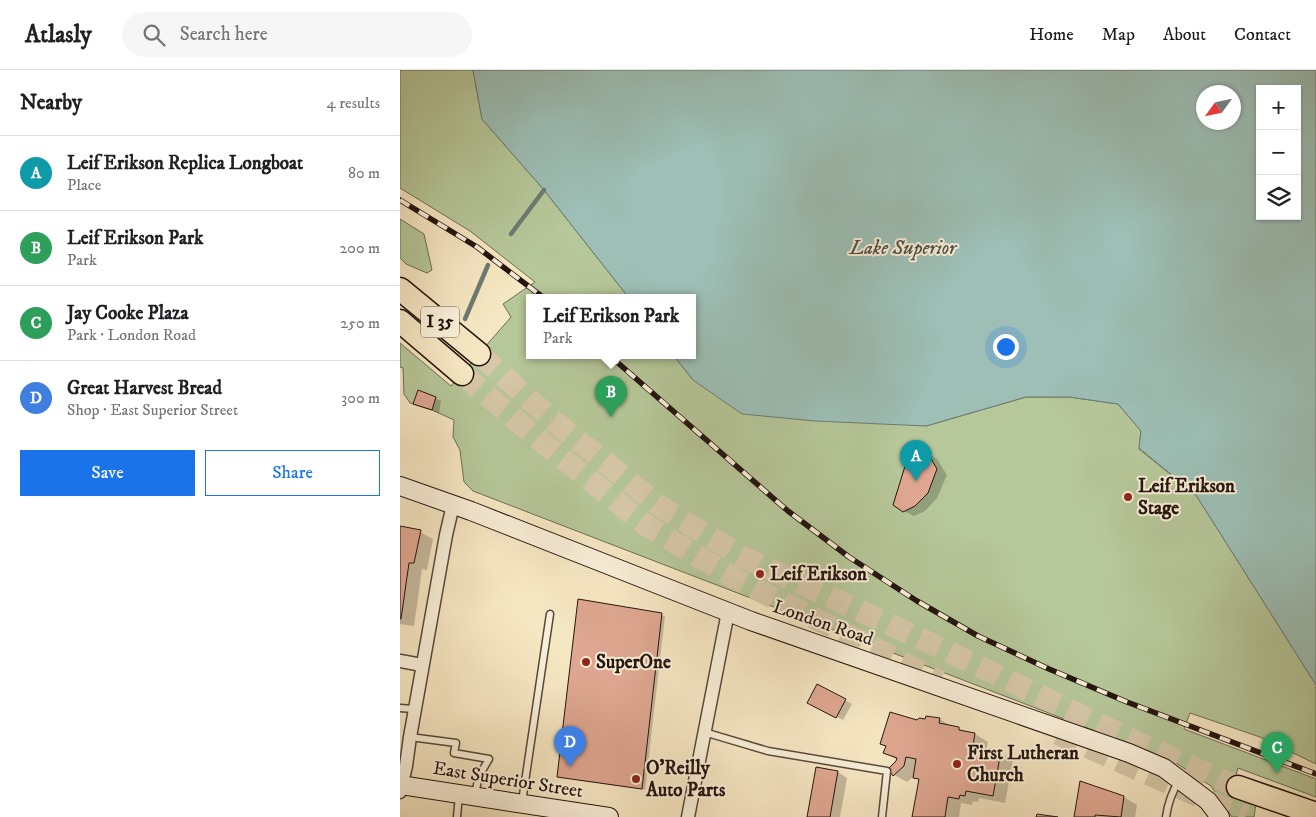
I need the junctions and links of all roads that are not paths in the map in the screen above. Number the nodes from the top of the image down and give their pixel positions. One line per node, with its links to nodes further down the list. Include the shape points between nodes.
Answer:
1 (400, 289): 3 (highway, I 35)
2 (400, 321): 4 (highway, I 35)
3 (479, 354)
4 (462, 374)
5 (400, 486): 6 (main road, London Road)
6 (453, 505): 7 (main road, London Road); 10 (street)
7 (728, 612): 13 (street); 15 (main road, London Road, via 1129,753 1164,768)
8 (550, 614): 19 (lane)
9 (400, 661): 10 (street)
10 (422, 665): 12 (street)
11 (400, 708): 12 (lane)
12 (414, 709): 14 (street)
13 (704, 732): 24 (street); 25 (lane, via 768,751 887,772)
14 (406, 740): 16 (street); 18 (lane, via 456,743 454,753 488,759)
15 (1180, 780): 26 (lane, via 1172,791); 27 (main road, London Road, via 1208,801)
16 (400, 787): 18 (main road, East Superior Street)
17 (1238, 787): 20 (highway)
18 (467, 795): 19 (main road, East Superior Street); 22 (lane)
19 (522, 803): 21 (main road, East Superior Street)
20 (1316, 814)
21 (584, 815): 23 (main road, East Superior Street)
22 (457, 817)
23 (609, 817)
24 (688, 817)
25 (882, 817)
26 (1166, 817)
27 (1220, 817)

